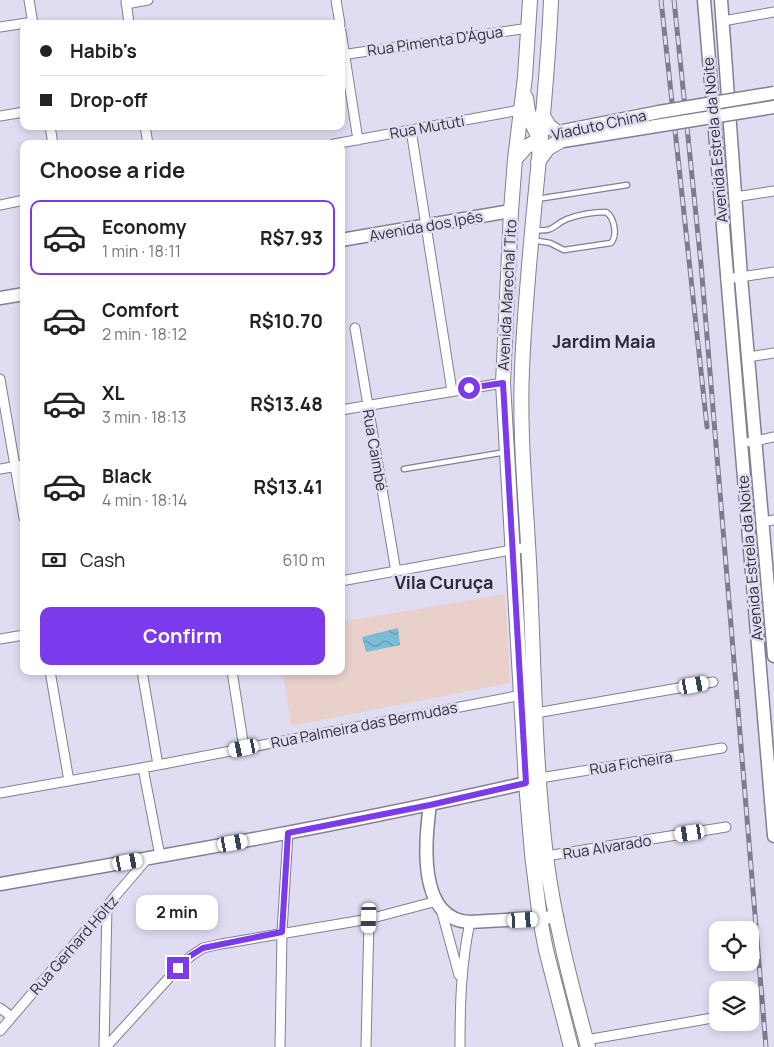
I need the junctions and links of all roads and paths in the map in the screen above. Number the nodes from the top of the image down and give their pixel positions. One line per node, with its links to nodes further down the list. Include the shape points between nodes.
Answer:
1 (29, 0): 10 (street)
2 (148, 0): 8 (street)
3 (336, 0): 12 (street)
4 (530, 0): 16 (main road, Avenida Marechal Tito)
5 (551, 0): 24 (main road, Avenida Marechal Tito)
6 (704, 0): 45 (street, Avenida Estrela da Noite)
7 (721, 0): 13 (street, Avenida Estrela da Noite)
8 (126, 2): 11 (street)
9 (774, 12): 13 (street)
10 (32, 20)
11 (128, 20)
12 (339, 20)
13 (723, 20): 35 (street, Avenida Estrela da Noite)
14 (20, 25): 15 (street)
15 (0, 28)
16 (529, 28): 17 (street, Rua Pimenta D'Água); 19 (main road, Avenida Marechal Tito)
17 (345, 54)
18 (345, 65): 29 (street)
19 (525, 77): 22 (main road, Avenida Marechal Tito); 28 (main road, via 529,118)
20 (774, 93): 27 (street, Viaduto China, bridge, via 659,112)
21 (774, 107): 27 (street, Viaduto China, bridge)
22 (520, 110): 26 (street, Rua Mututi); 31 (main road, Avenida Marechal Tito)
23 (20, 113): 25 (street)
24 (542, 114): 27 (main road); 28 (main road, Avenida Marechal Tito)
25 (0, 116)
26 (412, 130): 29 (street, Rua Mututi); 40 (street)
27 (561, 137): 28 (street, Viaduto China); 32 (main road)
28 (540, 139): 31 (main road); 32 (main road, Avenida Marechal Tito)
29 (358, 140): 30 (street, Rua Mututi)
30 (345, 142)
31 (515, 159): 39 (main road, Avenida Marechal Tito)
32 (538, 163): 36 (main road, Avenida Marechal Tito)
33 (627, 185): 36 (lane)
34 (774, 191): 35 (street)
35 (735, 197): 44 (street, Avenida Estrela da Noite)
36 (534, 200): 41 (main road, Avenida Marechal Tito)
37 (20, 201): 38 (street)
38 (0, 204)
39 (511, 211): 40 (street, Avenida dos Ipês); 52 (main road, Avenida Marechal Tito)
40 (426, 227): 42 (street, Avenida dos Ipês); 53 (street)
41 (531, 235): 41 (lane, via 564,250 611,242 614,237 613,220 606,212 572,218 550,230); 56 (main road, Avenida Marechal Tito)
42 (345, 238)
43 (774, 272): 44 (street)
44 (741, 277): 45 (street); 50 (street, Avenida Estrela da Noite)
45 (726, 280): 59 (street, Avenida Estrela da Noite)
46 (20, 295): 47 (street)
47 (0, 298)
48 (355, 328): 54 (street, Rua Caimbé)
49 (774, 353): 50 (street)
50 (748, 357): 58 (street, Avenida Estrela da Noite)
51 (0, 380): 61 (street)
52 (503, 383): 53 (street); 56 (main road); 60 (main road, Avenida Marechal Tito)
53 (452, 391): 54 (street)
54 (368, 405): 55 (street); 67 (street, Rua Caimbé)
55 (345, 409)
56 (521, 412): 65 (main road, Avenida Marechal Tito)
57 (774, 437): 58 (street)
58 (755, 441): 59 (street); 64 (street, Avenida Estrela da Noite)
59 (740, 444): 70 (street, Avenida Estrela da Noite)
60 (508, 452): 63 (lane); 66 (main road, Avenida Marechal Tito)
61 (19, 466): 62 (street)
62 (0, 469)
63 (404, 469)
64 (768, 521): 69 (street, Avenida Estrela da Noite)
65 (528, 546): 66 (street); 79 (main road, Avenida Marechal Tito)
66 (513, 549): 67 (street); 78 (main road, Avenida Marechal Tito)
67 (396, 572): 68 (street)
68 (345, 580)
69 (772, 602): 70 (street); 73 (street, Avenida Estrela da Noite)
70 (754, 604): 80 (street, Avenida Estrela da Noite)
71 (20, 636): 72 (street)
72 (0, 639)
73 (774, 656)
74 (51, 675): 86 (street)
75 (143, 675): 83 (street)
76 (233, 675): 81 (street)
77 (713, 682): 79 (street)
78 (522, 695): 81 (street, Rua Palmeira das Bermudas); 87 (main road, Avenida Marechal Tito)
79 (536, 712): 85 (main road, Avenida Marechal Tito)
80 (770, 730): 92 (street, Avenida Estrela da Noite)
81 (244, 748): 83 (street, Rua Palmeira das Bermudas)
82 (722, 748): 85 (street, Rua Ficheira)
83 (158, 766): 84 (street, Rua Palmeira das Bermudas)
84 (143, 768): 86 (street, Rua Palmeira das Bermudas); 93 (street)
85 (540, 778): 94 (main road, Avenida Marechal Tito)
86 (69, 781): 88 (street, Rua Palmeira das Bermudas)
87 (526, 783): 89 (street); 101 (main road, Avenida Marechal Tito)
88 (0, 793)
89 (430, 805): 91 (street); 97 (street, via 426,851 430,886)
90 (726, 827): 94 (street, Rua Alvarado)
91 (288, 833): 93 (street); 103 (street)
92 (774, 836)
93 (160, 856): 95 (street)
94 (546, 856): 99 (main road, Avenida Marechal Tito)
95 (147, 859): 96 (street); 98 (street, Rua Gerhard Holtz)
96 (0, 884)
97 (439, 905): 100 (street); 102 (street, via 448,915); 104 (street)
98 (107, 907): 106 (street, Rua Gerhard Holtz); 110 (street)
99 (557, 917): 101 (street); 109 (main road, Avenida Marechal Tito)
100 (369, 918): 103 (street); 112 (street)
101 (540, 919): 102 (street); 114 (main road, Avenida Marechal Tito)
102 (470, 922): 104 (street)
103 (282, 932): 110 (street, via 203,948 190,956); 111 (street)
104 (461, 980): 113 (street)
105 (0, 1008): 106 (street)
106 (12, 1017): 108 (street, Rua Gerhard Holtz)
107 (709, 1019): 109 (street)
108 (0, 1031)
109 (587, 1044)
110 (105, 1047)
111 (280, 1047)
112 (366, 1047)
113 (460, 1047)
114 (571, 1047)

